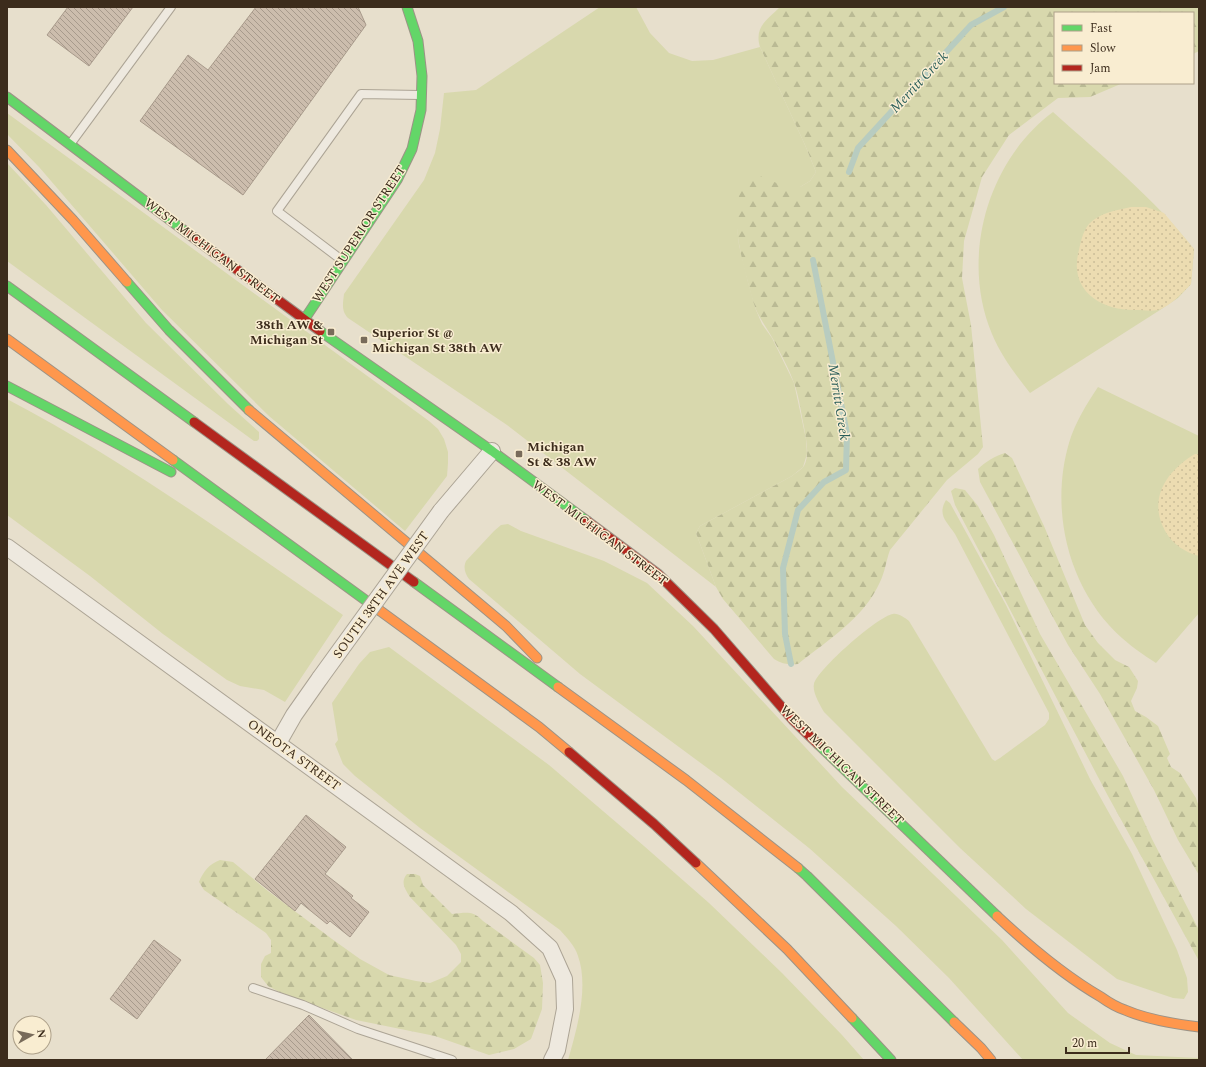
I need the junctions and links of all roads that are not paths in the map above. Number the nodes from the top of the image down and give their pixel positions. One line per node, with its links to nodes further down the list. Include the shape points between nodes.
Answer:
1 (172, 7): 5 (lane)
2 (407, 7): 3 (main road, WEST SUPERIOR STREET, via 418,41 422,76)
3 (421, 95): 7 (main road, WEST SUPERIOR STREET, via 421,110 412,149 397,180); 7 (lane, via 361,94 277,211)
4 (7, 97): 5 (main road, WEST MICHIGAN STREET)
5 (71, 144): 9 (main road, WEST MICHIGAN STREET)
6 (7, 150): 15 (main road, via 73,220 169,330 246,408 506,626)
7 (343, 261): 9 (main road, WEST SUPERIOR STREET)
8 (7, 286): 15 (main road)
9 (304, 320): 12 (main road, WEST MICHIGAN STREET)
10 (7, 339): 13 (main road)
11 (7, 386): 13 (main road)
12 (492, 451): 16 (street, SOUTH 38TH AVE WEST, bridge, via 441,511 294,715); 18 (main road, WEST MICHIGAN STREET, via 658,574 714,629 793,720 1021,939 1081,984 1124,1010 1169,1023)
13 (237, 506): 21 (main road, via 539,727 642,814 787,949)
14 (7, 547): 16 (street, ONEOTA STREET)
15 (572, 696): 22 (main road, via 686,780 807,876)
16 (278, 744): 20 (street, ONEOTA STREET, via 511,913 550,948 564,979 565,1009)
17 (253, 988): 19 (lane, via 303,1005 358,1029)
18 (1199, 1027)
19 (452, 1060)
20 (552, 1060)
21 (892, 1060)
22 (991, 1060)

